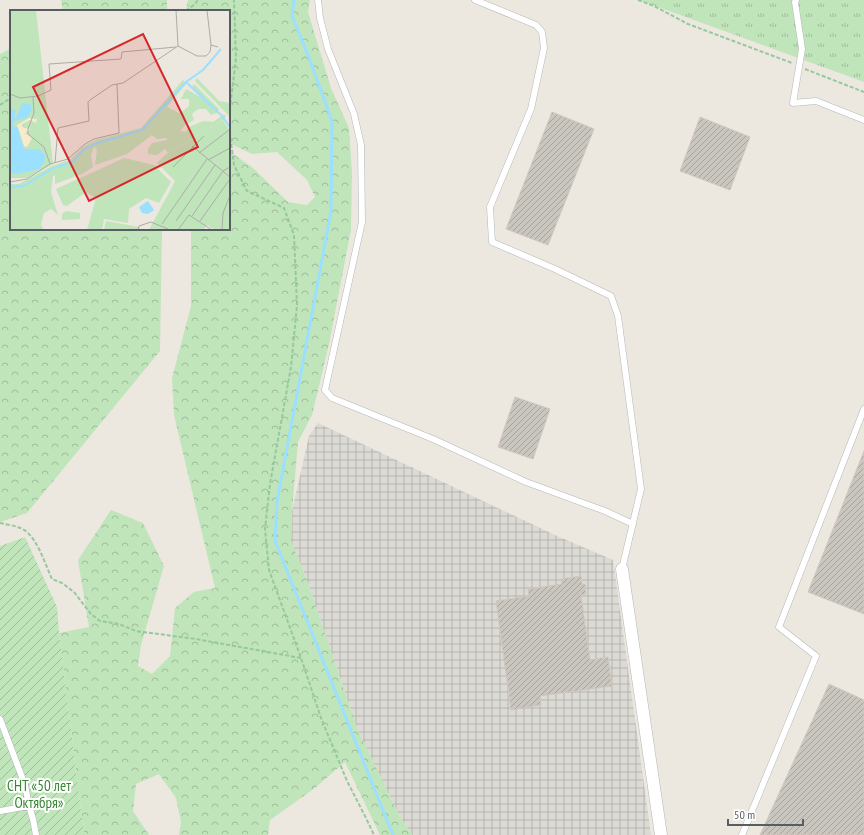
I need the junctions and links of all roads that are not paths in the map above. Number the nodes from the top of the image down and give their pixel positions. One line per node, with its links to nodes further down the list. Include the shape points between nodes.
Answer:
1 (318, 0): 6 (lane, via 328,50 354,114 361,145 362,222 325,390 332,398 433,439 526,482 606,511)
2 (475, 0): 6 (lane, via 536,25 542,32 544,48 531,109 490,207 492,242 611,296 618,316 641,489)
3 (796, 0): 4 (lane, via 802,49 793,104 816,101)
4 (864, 120)
5 (864, 410): 13 (lane, via 778,627 816,656)
6 (633, 524): 7 (lane)
7 (622, 569): 12 (street)
8 (0, 719): 9 (lane, via 25,785)
9 (29, 806): 10 (lane); 11 (lane)
10 (0, 811)
11 (36, 835)
12 (661, 835)
13 (742, 835)

